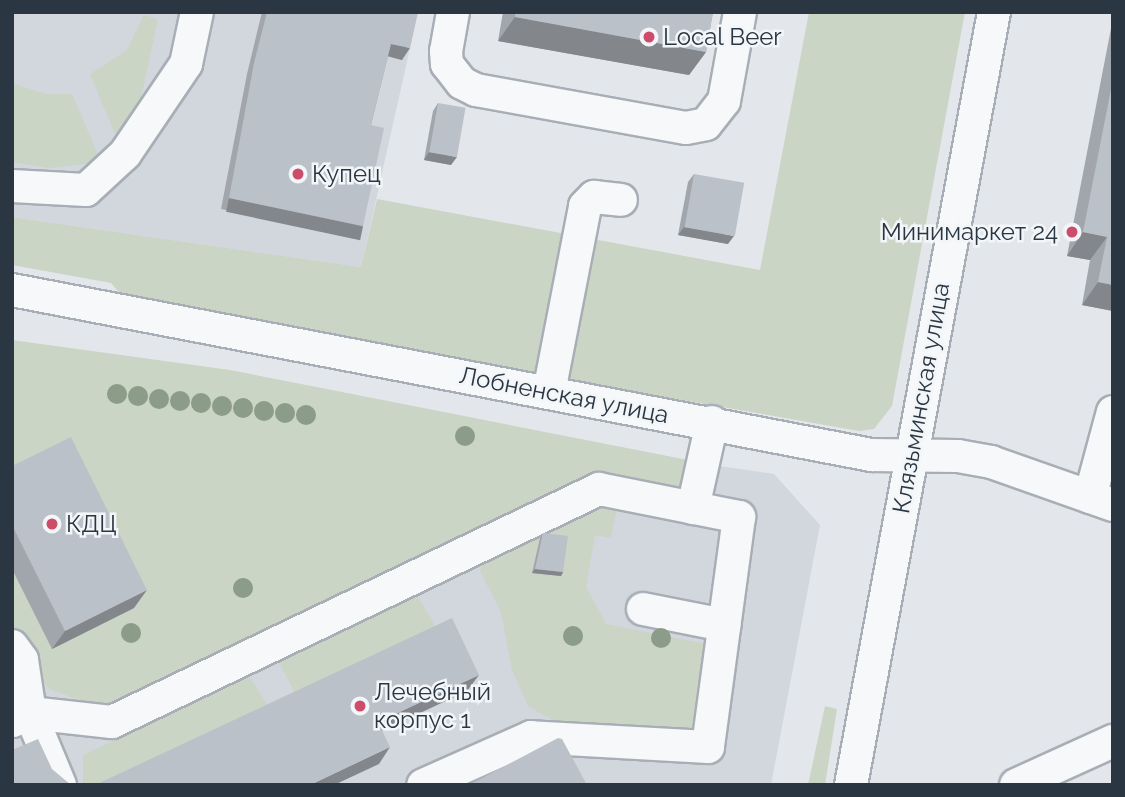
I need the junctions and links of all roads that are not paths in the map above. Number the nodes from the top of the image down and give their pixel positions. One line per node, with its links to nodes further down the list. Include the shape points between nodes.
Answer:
1 (197, 12): 5 (street, via 186,64 125,154 86,190)
2 (453, 12): 3 (street, via 447,64 462,83 476,90 686,128 706,124 720,108)
3 (740, 12)
4 (994, 12): 11 (street, Клязьминская улица)
5 (12, 186)
6 (621, 200): 8 (street, via 594,197 585,206)
7 (12, 290): 8 (street, Лобненская улица)
8 (550, 392): 10 (street, Лобненская улица)
9 (1113, 412): 12 (street)
10 (712, 422): 11 (street, Лобненская улица, via 870,455); 13 (street)
11 (912, 455): 12 (street, Лобненская улица, via 991,462); 21 (street, Клязьминская улица)
12 (1102, 501)
13 (693, 508): 15 (street, via 738,517); 17 (street, via 599,489 112,722)
14 (642, 609): 15 (street)
15 (724, 625): 20 (street, via 708,747 531,737)
16 (12, 646): 17 (street, via 22,660)
17 (21, 717): 19 (street)
18 (1113, 741): 22 (street)
19 (60, 785)
20 (423, 785)
21 (851, 785)
22 (1016, 785)

